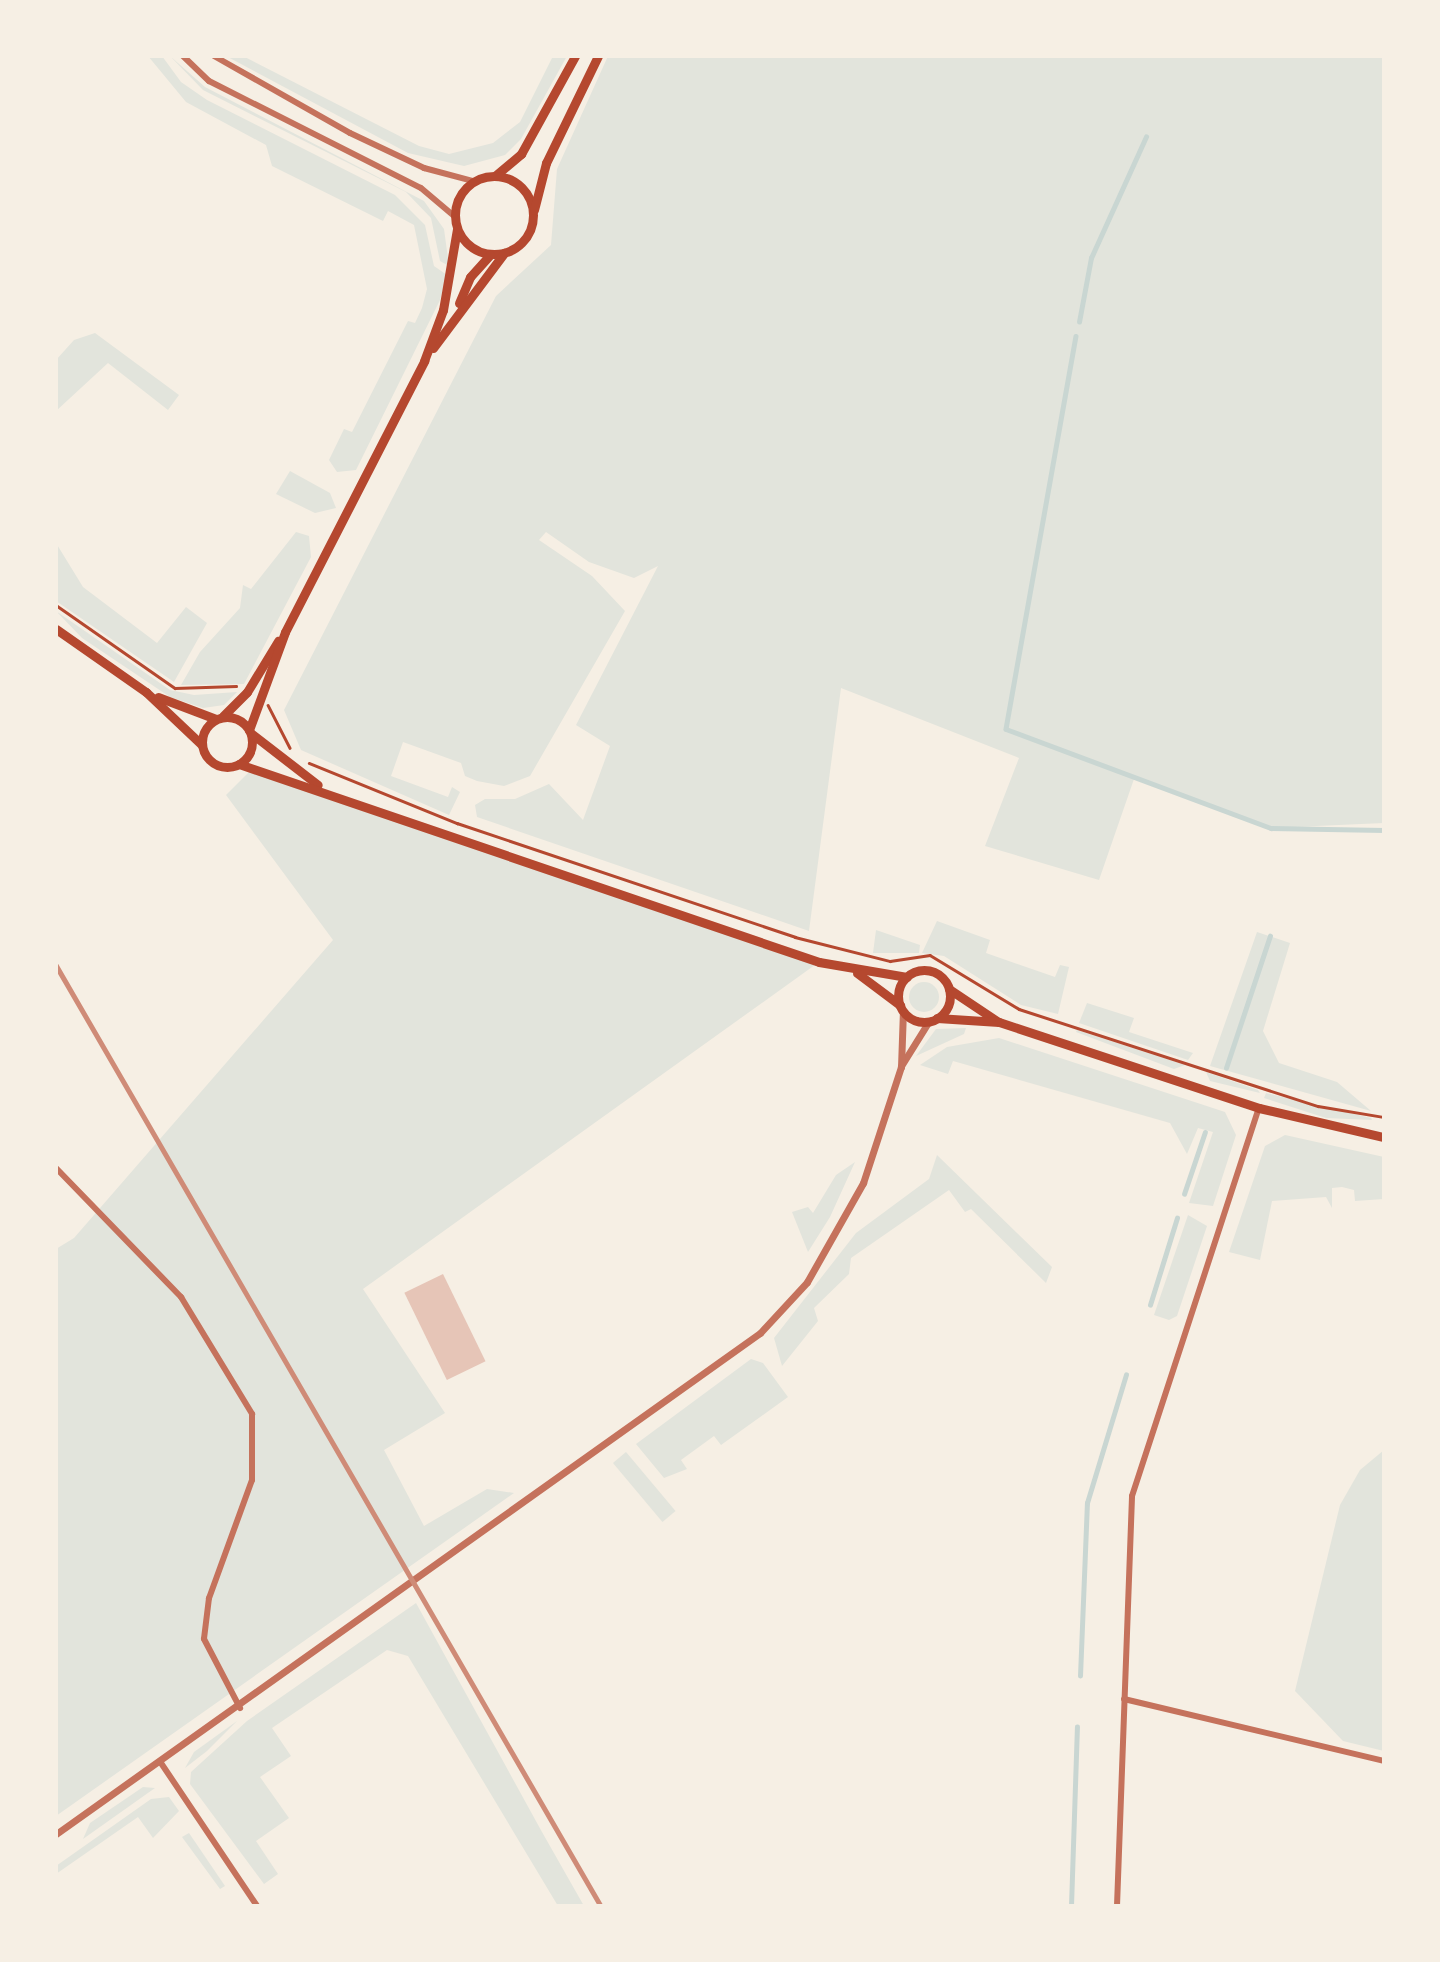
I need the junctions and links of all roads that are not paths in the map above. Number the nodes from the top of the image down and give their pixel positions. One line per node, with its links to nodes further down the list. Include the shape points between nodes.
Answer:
1 (183, 56): 8 (street, via 209,81 421,188)
2 (214, 56): 6 (street, via 225,68 350,134 424,169)
3 (575, 56): 5 (main road, via 521,154)
4 (598, 56): 7 (main road, via 546,163)
5 (496, 175): 6 (main road); 7 (main road, via 517,183)
6 (473, 181): 8 (main road, via 461,192)
7 (533, 211): 10 (main road, via 526,237)
8 (454, 216): 9 (main road)
9 (457, 229): 11 (main road, via 477,251); 13 (main road, via 446,296)
10 (504, 253): 11 (main road); 12 (main road)
11 (490, 255): 12 (main road, via 470,277)
12 (453, 318): 13 (main road)
13 (424, 361): 15 (main road)
14 (56, 629): 16 (main road)
15 (285, 632): 17 (main road, via 247,692); 18 (main road, via 258,696)
16 (146, 692): 17 (main road); 19 (main road)
17 (220, 717): 18 (main road); 19 (main road, via 204,730)
18 (250, 732): 20 (main road, via 250,754); 21 (main road, via 285,765)
19 (202, 745): 20 (main road, via 217,764)
20 (239, 764): 21 (main road)
21 (337, 797): 22 (main road, via 503,858)
22 (855, 972): 23 (main road); 25 (main road)
23 (907, 977): 24 (main road, via 932,971); 25 (main road)
24 (949, 989): 26 (main road, via 948,1006); 27 (main road)
25 (901, 1008): 26 (main road); 28 (street)
26 (933, 1020): 27 (main road); 28 (street)
27 (999, 1022): 29 (main road)
28 (901, 1067): 33 (street, via 863,1183 836,1238 760,1333)
29 (1259, 1108): 30 (main road); 32 (street, via 1132,1496)
30 (1384, 1137)
31 (56, 1168): 33 (street, via 180,1297 252,1414 252,1480 209,1598 204,1639)
32 (1124, 1699): 34 (street); 38 (street)
33 (240, 1708): 35 (street)
34 (1384, 1761)
35 (161, 1763): 36 (street); 37 (street)
36 (56, 1834)
37 (257, 1906)
38 (1117, 1906)

